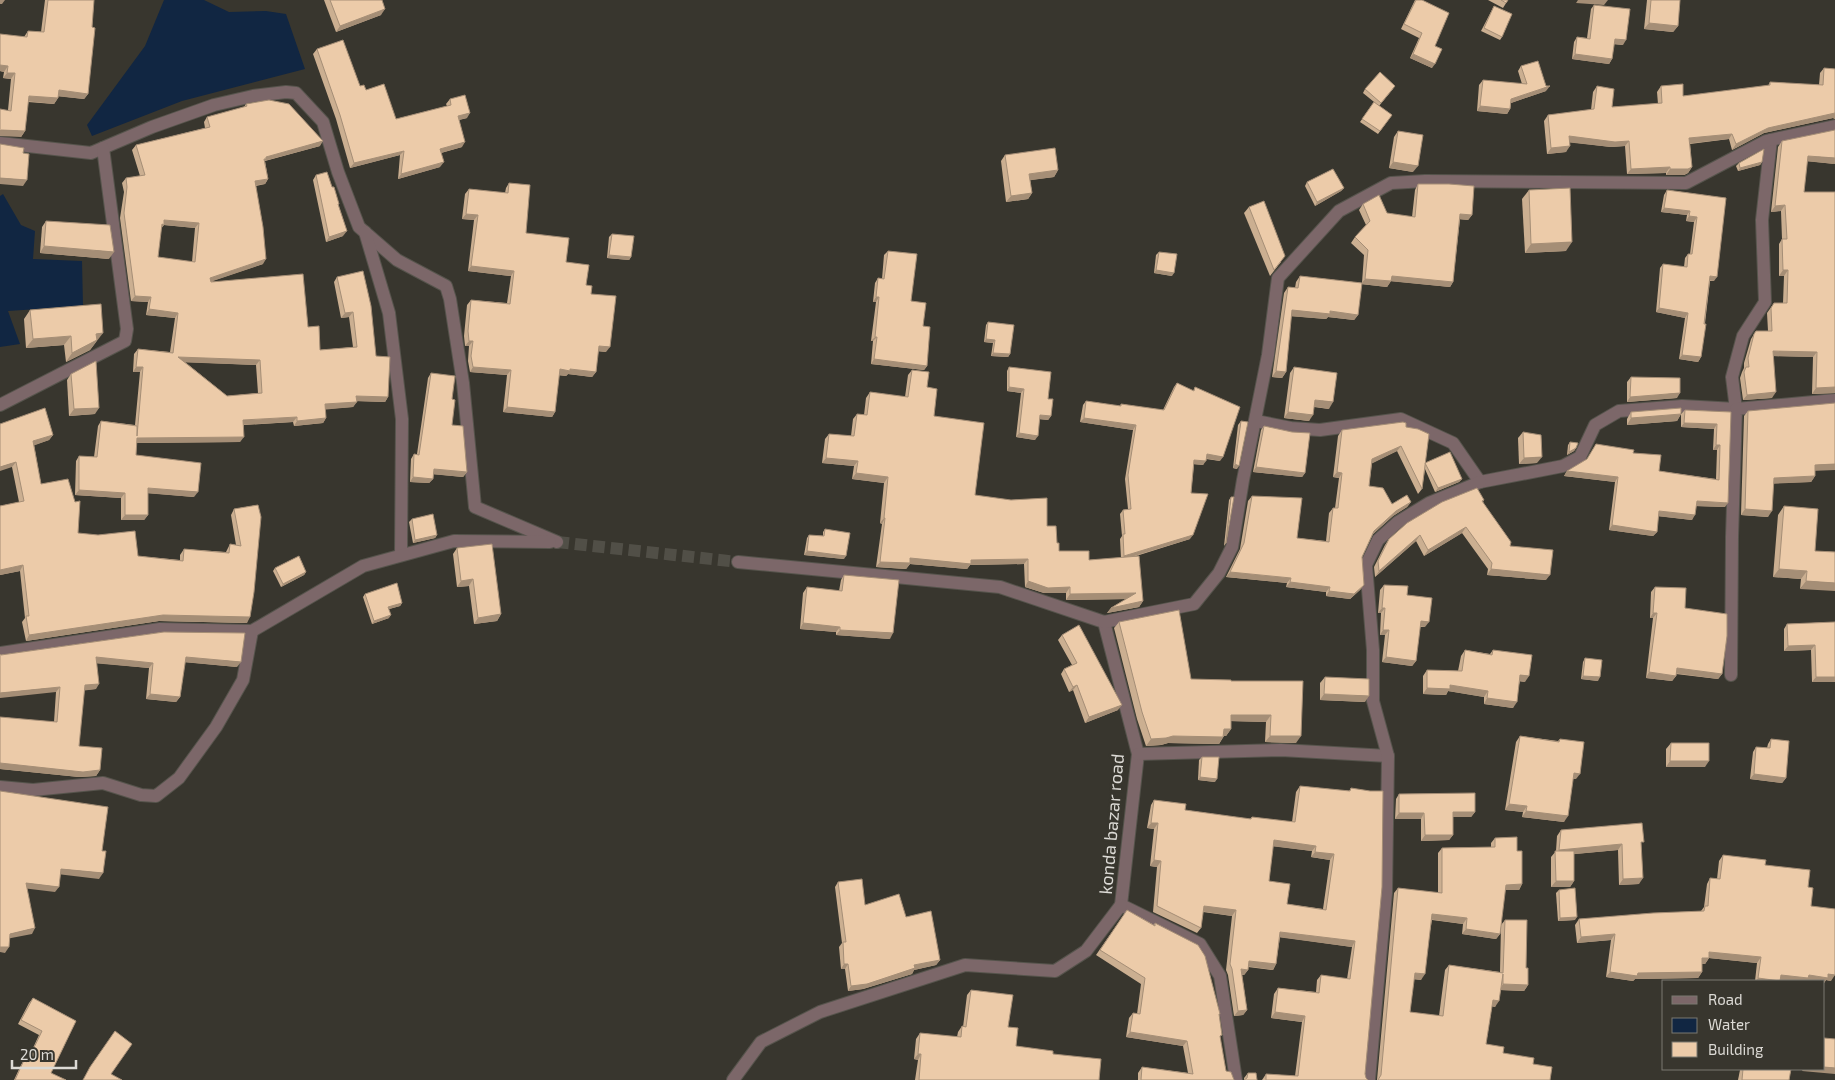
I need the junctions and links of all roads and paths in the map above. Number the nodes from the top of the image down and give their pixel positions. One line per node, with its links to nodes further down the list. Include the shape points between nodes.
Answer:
1 (1835, 126): 2 (street)
2 (1771, 140): 8 (street, via 1762,220 1765,302 1743,336 1732,376); 9 (street, via 1686,183 1391,183 1339,210 1278,278)
3 (0, 143): 4 (street, via 91,153)
4 (103, 148): 5 (street, via 214,105 253,96 296,93 323,122 338,172 359,227); 7 (street, via 125,341)
5 (365, 232): 11 (street, via 389,313 402,419); 11 (street, via 397,260 446,286 463,383 475,507 557,542 454,541)
6 (1835, 400): 8 (street)
7 (0, 405)
8 (1736, 409): 10 (street, via 1682,406 1619,411 1595,425 1580,458 1563,466); 16 (street)
9 (1256, 421): 10 (street, via 1320,430 1401,419 1453,443); 13 (street, via 1232,547 1219,573 1194,604)
10 (1480, 482): 18 (street, via 1428,503 1398,522 1378,540 1366,565 1374,701)
11 (401, 555): 14 (street, via 363,566)
12 (738, 562): 13 (street, via 1000,587)
13 (1104, 622): 17 (street, konda bazar road)
14 (252, 631): 15 (street, via 160,629); 19 (street, via 239,688 179,778 156,796 141,795 103,783 33,790)
15 (0, 653)
16 (1731, 675)
17 (1138, 754): 18 (street, via 1281,750); 20 (street, konda bazar road)
18 (1388, 756): 23 (street, via 1386,893)
19 (0, 787)
20 (1121, 905): 21 (street, via 1086,951 1055,971 966,966 820,1012 761,1042); 22 (street, konda bazar road, via 1200,944 1220,976)
21 (733, 1080)
22 (1236, 1080)
23 (1370, 1080)

